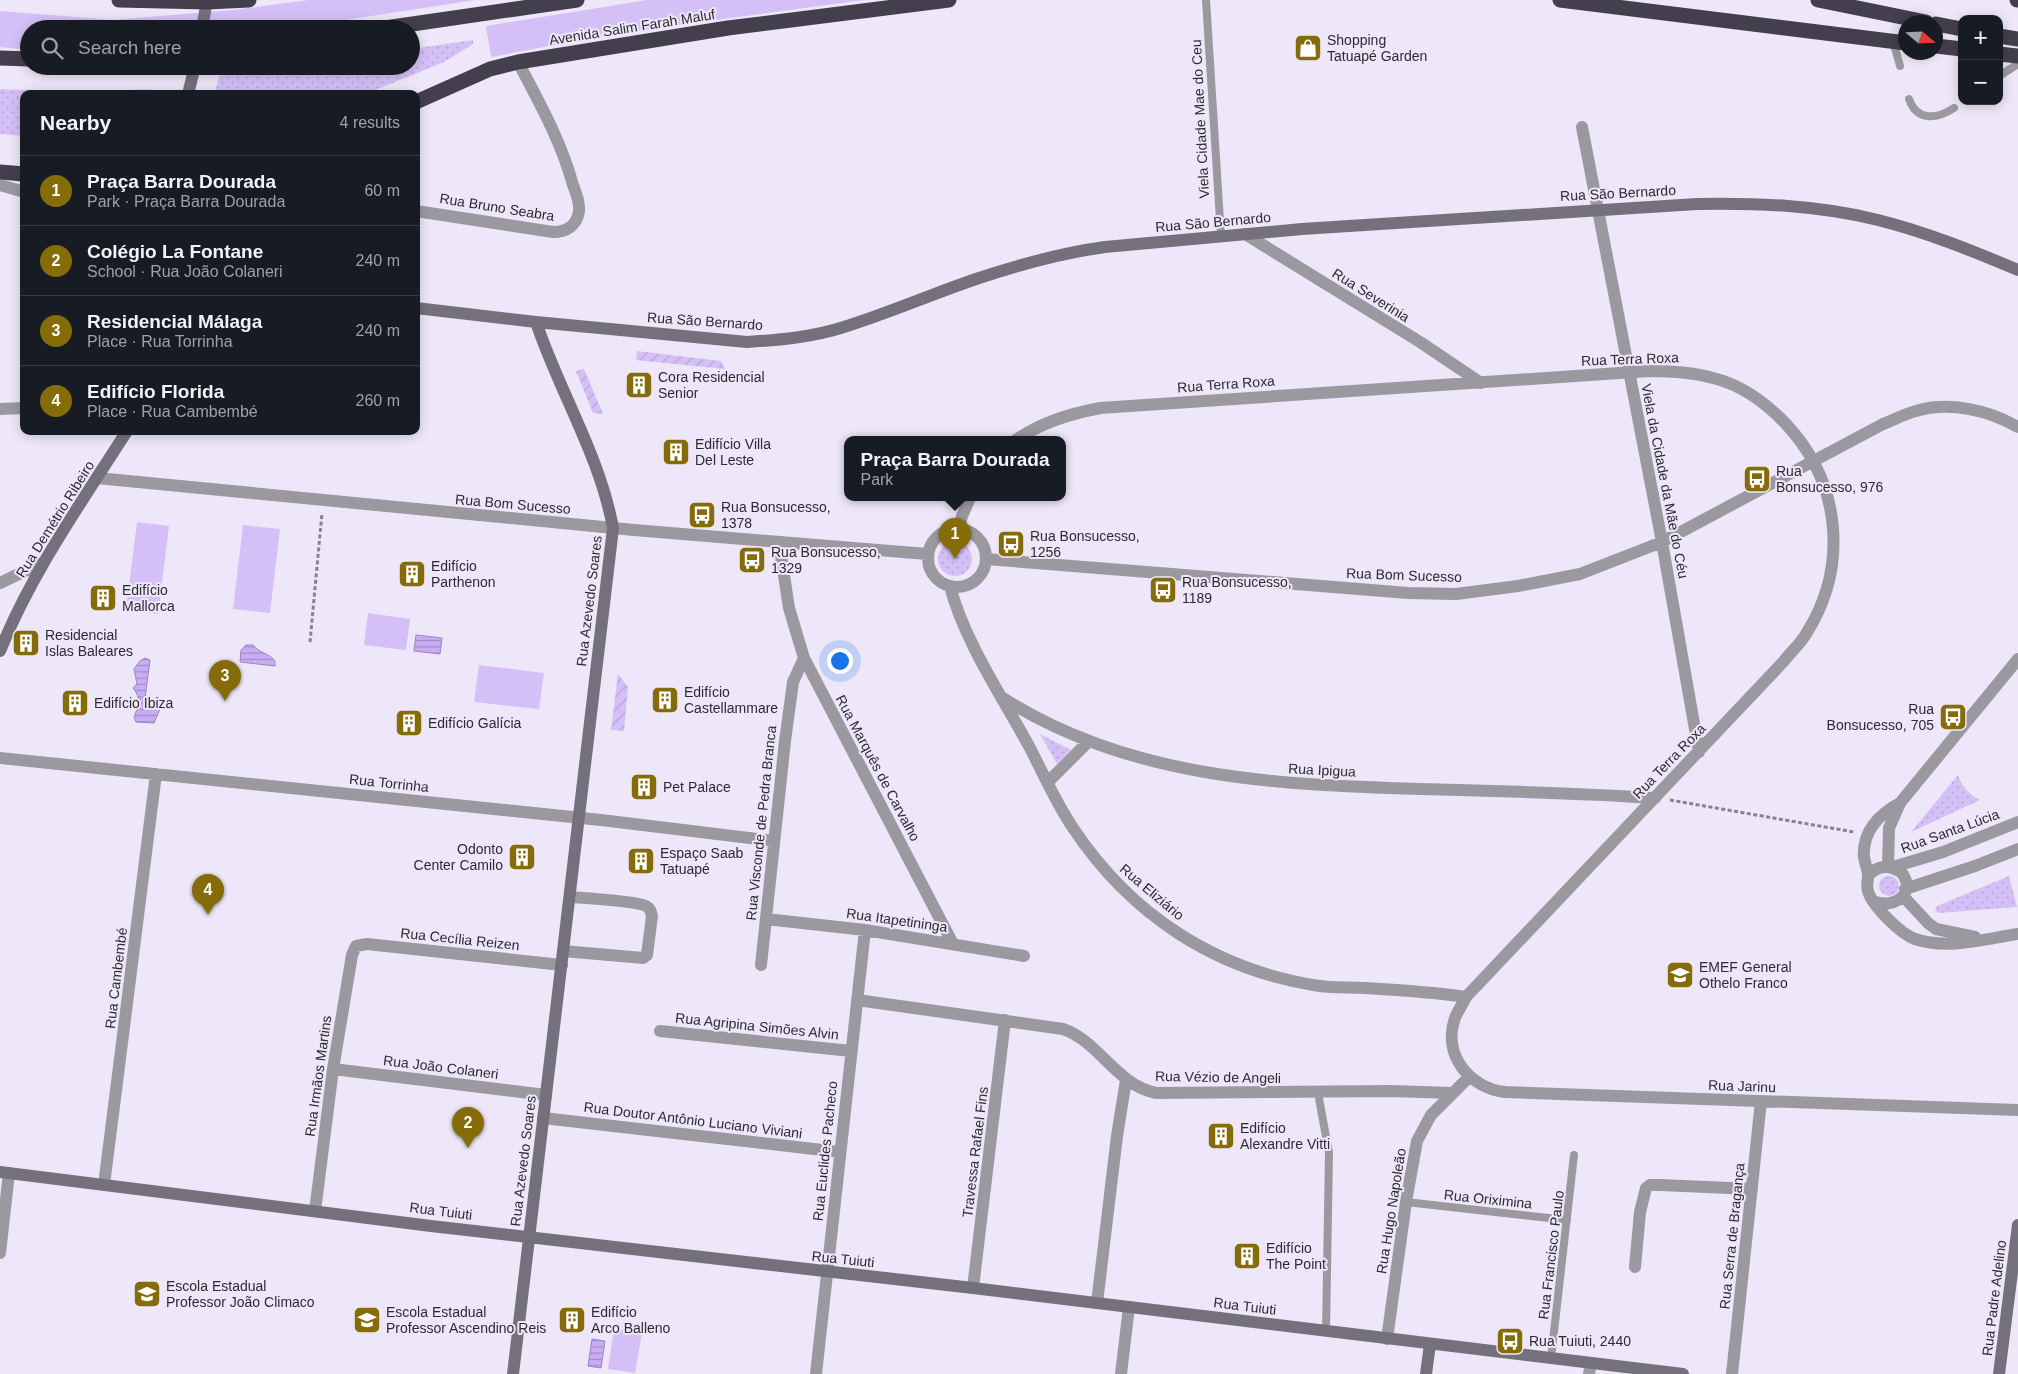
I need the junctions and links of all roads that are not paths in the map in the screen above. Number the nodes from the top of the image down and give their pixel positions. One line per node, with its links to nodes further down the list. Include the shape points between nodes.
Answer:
1 (119, 0): 8 (highway)
2 (249, 0): 8 (highway)
3 (578, 0): 11 (highway)
4 (950, 0): 24 (highway, Avenida Salim Farah Maluf, via 728,28)
5 (1206, 0): 41 (lane, Viela Cidade Mae do Ceu)
6 (1560, 0): 16 (highway)
7 (1818, 0): 9 (highway)
8 (207, 1): 10 (street)
9 (1898, 16)
10 (204, 20)
11 (420, 23)
12 (1943, 25): 13 (highway)
13 (1958, 28)
14 (2003, 37): 15 (highway)
15 (2018, 39)
16 (1898, 42)
17 (1943, 47): 18 (highway)
18 (1958, 49)
19 (2003, 54): 20 (highway)
20 (2018, 56)
21 (0, 58): 22 (highway)
22 (20, 59)
23 (1900, 60): 26 (lane)
24 (518, 62): 31 (highway, Avenida Salim Farah Maluf, via 490,69); 39 (street, Rua Bruno Seabra, via 556,136 570,172 579,210 574,224 563,232 553,232)
25 (2018, 64): 27 (lane)
26 (1900, 66)
27 (2003, 73)
28 (193, 75): 29 (street)
29 (189, 90)
30 (1909, 99): 32 (lane, via 1912,109 1931,117 1943,115)
31 (420, 100)
32 (1954, 108)
33 (1582, 128): 38 (street, Viela da Cidade da Mãe do Céu)
34 (0, 172): 35 (highway)
35 (20, 174)
36 (0, 186): 37 (street)
37 (20, 191)
38 (1598, 210): 40 (street, Rua São Bernardo); 42 (street, Rua São Bernardo, via 1731,203 1818,209 1878,220 1970,250); 45 (street, Viela da Cidade da Mãe do Céu)
39 (420, 212)
40 (1245, 234): 41 (street, Rua São Bernardo); 46 (street, Rua Severinia)
41 (1221, 236): 44 (street, Rua São Bernardo, via 1105,247 1038,260 843,327 774,341 747,342)
42 (2018, 270)
43 (420, 308): 44 (street, Rua São Bernardo)
44 (536, 322): 55 (street, Rua Azevedo Soares, via 597,469)
45 (1628, 372): 46 (street, Rua Terra Roxa); 52 (street, Rua Terra Roxa, via 1690,373 1734,385 1779,416); 57 (street, Viela da Cidade da Mãe do Céu)
46 (1480, 383): 51 (street, Rua Terra Roxa, via 1100,408 1070,414)
47 (20, 408): 48 (street)
48 (0, 409)
49 (2018, 427): 52 (street, Rua Bom Sucesso, via 1972,410 1934,407 1883,424)
50 (124, 435): 53 (street, Rua Demétrio Ribeiro)
51 (1022, 436)
52 (1814, 461): 57 (street, Rua Bom Sucesso); 69 (street, Rua Terra Roxa, via 1828,496 1834,538 1832,560 1818,611 1806,635)
53 (97, 478): 55 (street, Rua Bom Sucesso); 61 (street, Rua Demétrio Ribeiro)
54 (969, 501): 56 (street)
55 (613, 528): 58 (street, Rua Bom Sucesso); 75 (street, Rua Azevedo Soares)
56 (959, 528): 59 (street, via 937,536); 60 (street, via 979,538)
57 (1662, 542): 60 (street, Rua Bom Sucesso, via 1580,574 1456,594 1330,588); 69 (street, Viela da Cidade da Mãe do Céu)
58 (779, 543): 59 (street, Rua Bom Sucesso); 65 (street, Rua Marquês de Carvalho, via 788,608)
59 (927, 554): 63 (street, via 934,577)
60 (986, 559): 63 (street, via 976,580 966,586)
61 (42, 563): 62 (street); 64 (street, Rua Demétrio Ribeiro)
62 (0, 583)
63 (950, 586): 67 (street, Rua Eliziário, via 968,635)
64 (0, 652)
65 (804, 658): 77 (street, Rua Visconde de Pedra Branca, via 793,682); 88 (street, Rua Marquês de Carvalho)
66 (2018, 659): 74 (street)
67 (1003, 697): 68 (street, Rua Ipigua, via 1052,726); 72 (street, Rua Eliziário)
68 (1088, 742): 72 (street); 73 (street, Rua Ipigua, via 1192,770 1273,782)
69 (1699, 752): 73 (street, Rua Terra Roxa)
70 (0, 758): 71 (street, Rua Torrinha)
71 (156, 774): 75 (street, Rua Torrinha); 111 (street, Rua Cambembé)
72 (1048, 782): 94 (street, Rua Eliziário, via 1071,826 1111,879 1160,922 1208,951 1247,968 1321,986)
73 (1655, 798): 94 (street, Rua Terra Roxa)
74 (1900, 803): 79 (street, via 1889,828); 80 (street, via 1882,814 1868,834 1864,856)
75 (579, 818): 77 (street, Rua Torrinha); 82 (street, Rua Azevedo Soares)
76 (2018, 822): 79 (street, Rua Santa Lúcia, via 1943,852)
77 (774, 841): 84 (street, Rua Visconde de Pedra Branca)
78 (2018, 849): 81 (street)
79 (1890, 867): 80 (street, Rua Santa Lúcia, via 1880,867); 81 (street, Rua Santa Lúcia, via 1905,877)
80 (1868, 876): 83 (street, via 1867,889)
81 (1904, 892): 83 (street, via 1889,904); 87 (street, via 1936,929)
82 (570, 897): 90 (street, Rua Azevedo Soares); 90 (street, via 646,906 652,916 649,948 643,958)
83 (1873, 901): 87 (street, via 1896,928 1916,939 1939,944)
84 (766, 918): 85 (street, Rua Itapetininga); 93 (street, Rua Visconde de Pedra Branca)
85 (865, 930): 88 (street, Rua Itapetininga); 95 (street, Rua Euclides Pacheco)
86 (2018, 934): 87 (street)
87 (1985, 939)
88 (953, 944): 91 (street, Rua Itapetininga)
89 (356, 946): 92 (street, Rua Cecília Reizen, via 367,944); 99 (street, Rua Irmãos Martins)
90 (563, 951): 92 (street, Rua Azevedo Soares)
91 (1024, 956)
92 (562, 965): 104 (street, Rua Azevedo Soares)
93 (761, 965)
94 (1466, 997): 100 (street, Rua Terra Roxa, via 1455,1018 1452,1033 1453,1047)
95 (857, 1000): 96 (street, Rua Vézio de Angeli); 98 (street, Rua Euclides Pacheco)
96 (1005, 1020): 101 (street, Rua Vézio de Angeli, via 1070,1031); 121 (street, Travessa Rafael Fins)
97 (660, 1031): 98 (street, Rua Agripina Simões Alvin)
98 (851, 1051): 108 (street, Rua Euclides Pacheco)
99 (333, 1070): 104 (street, Rua João Colaneri); 114 (street, Rua Irmãos Martins)
100 (1468, 1078): 103 (street, Rua Hugo Napoleão); 105 (street, Rua Jarinu, via 1487,1088 1505,1092)
101 (1126, 1080): 102 (street, Rua Vézio de Angeli, via 1156,1093); 122 (street)
102 (1318, 1093): 103 (street, Rua Vézio de Angeli); 124 (lane, via 1329,1153)
103 (1452, 1093): 113 (street, Rua Hugo Napoleão, via 1431,1115 1417,1142)
104 (546, 1094): 107 (street, Rua Azevedo Soares)
105 (1761, 1102): 106 (street, Rua Jarinu); 112 (street, Rua Serra de Bragança)
106 (2018, 1110)
107 (543, 1118): 108 (street, Rua Doutor Antônio Luciano Viviani); 117 (street, Rua Azevedo Soares)
108 (840, 1152): 120 (street, Rua Euclides Pacheco)
109 (1574, 1155): 115 (lane, Rua Francisco Paulo)
110 (5, 1172): 111 (street, Rua Tuiuti); 118 (street)
111 (104, 1185): 114 (street, Rua Tuiuti)
112 (1752, 1189): 119 (street, via 1650,1185 1646,1188 1640,1212); 134 (street, Rua Serra de Bragança)
113 (1406, 1202): 115 (lane, Rua Oriximina); 125 (street, Rua Hugo Napoleão)
114 (315, 1211): 117 (street, Rua Tuiuti)
115 (1568, 1220): 127 (lane, Rua Francisco Paulo)
116 (2018, 1225): 135 (street, Rua Padre Adelino)
117 (529, 1236): 120 (street, Rua Tuiuti); 129 (street, Rua Azevedo Soares)
118 (0, 1253)
119 (1635, 1267)
120 (827, 1272): 121 (street, Rua Tuiuti); 130 (street, Rua Euclides Pacheco)
121 (974, 1288): 122 (street, Rua Tuiuti)
122 (1097, 1303): 123 (street, Rua Tuiuti)
123 (1129, 1308): 124 (street, Rua Tuiuti); 131 (street)
124 (1326, 1331): 125 (street, Rua Tuiuti)
125 (1387, 1339): 126 (street, Rua Tuiuti)
126 (1430, 1344): 127 (street, Rua Tuiuti); 132 (street)
127 (1551, 1358): 128 (street, Rua Tuiuti)
128 (1590, 1368): 133 (street, Rua Tuiuti)
129 (513, 1374)
130 (816, 1374)
131 (1120, 1374)
132 (1426, 1374)
133 (1683, 1374)
134 (1732, 1374)
135 (1999, 1374)

